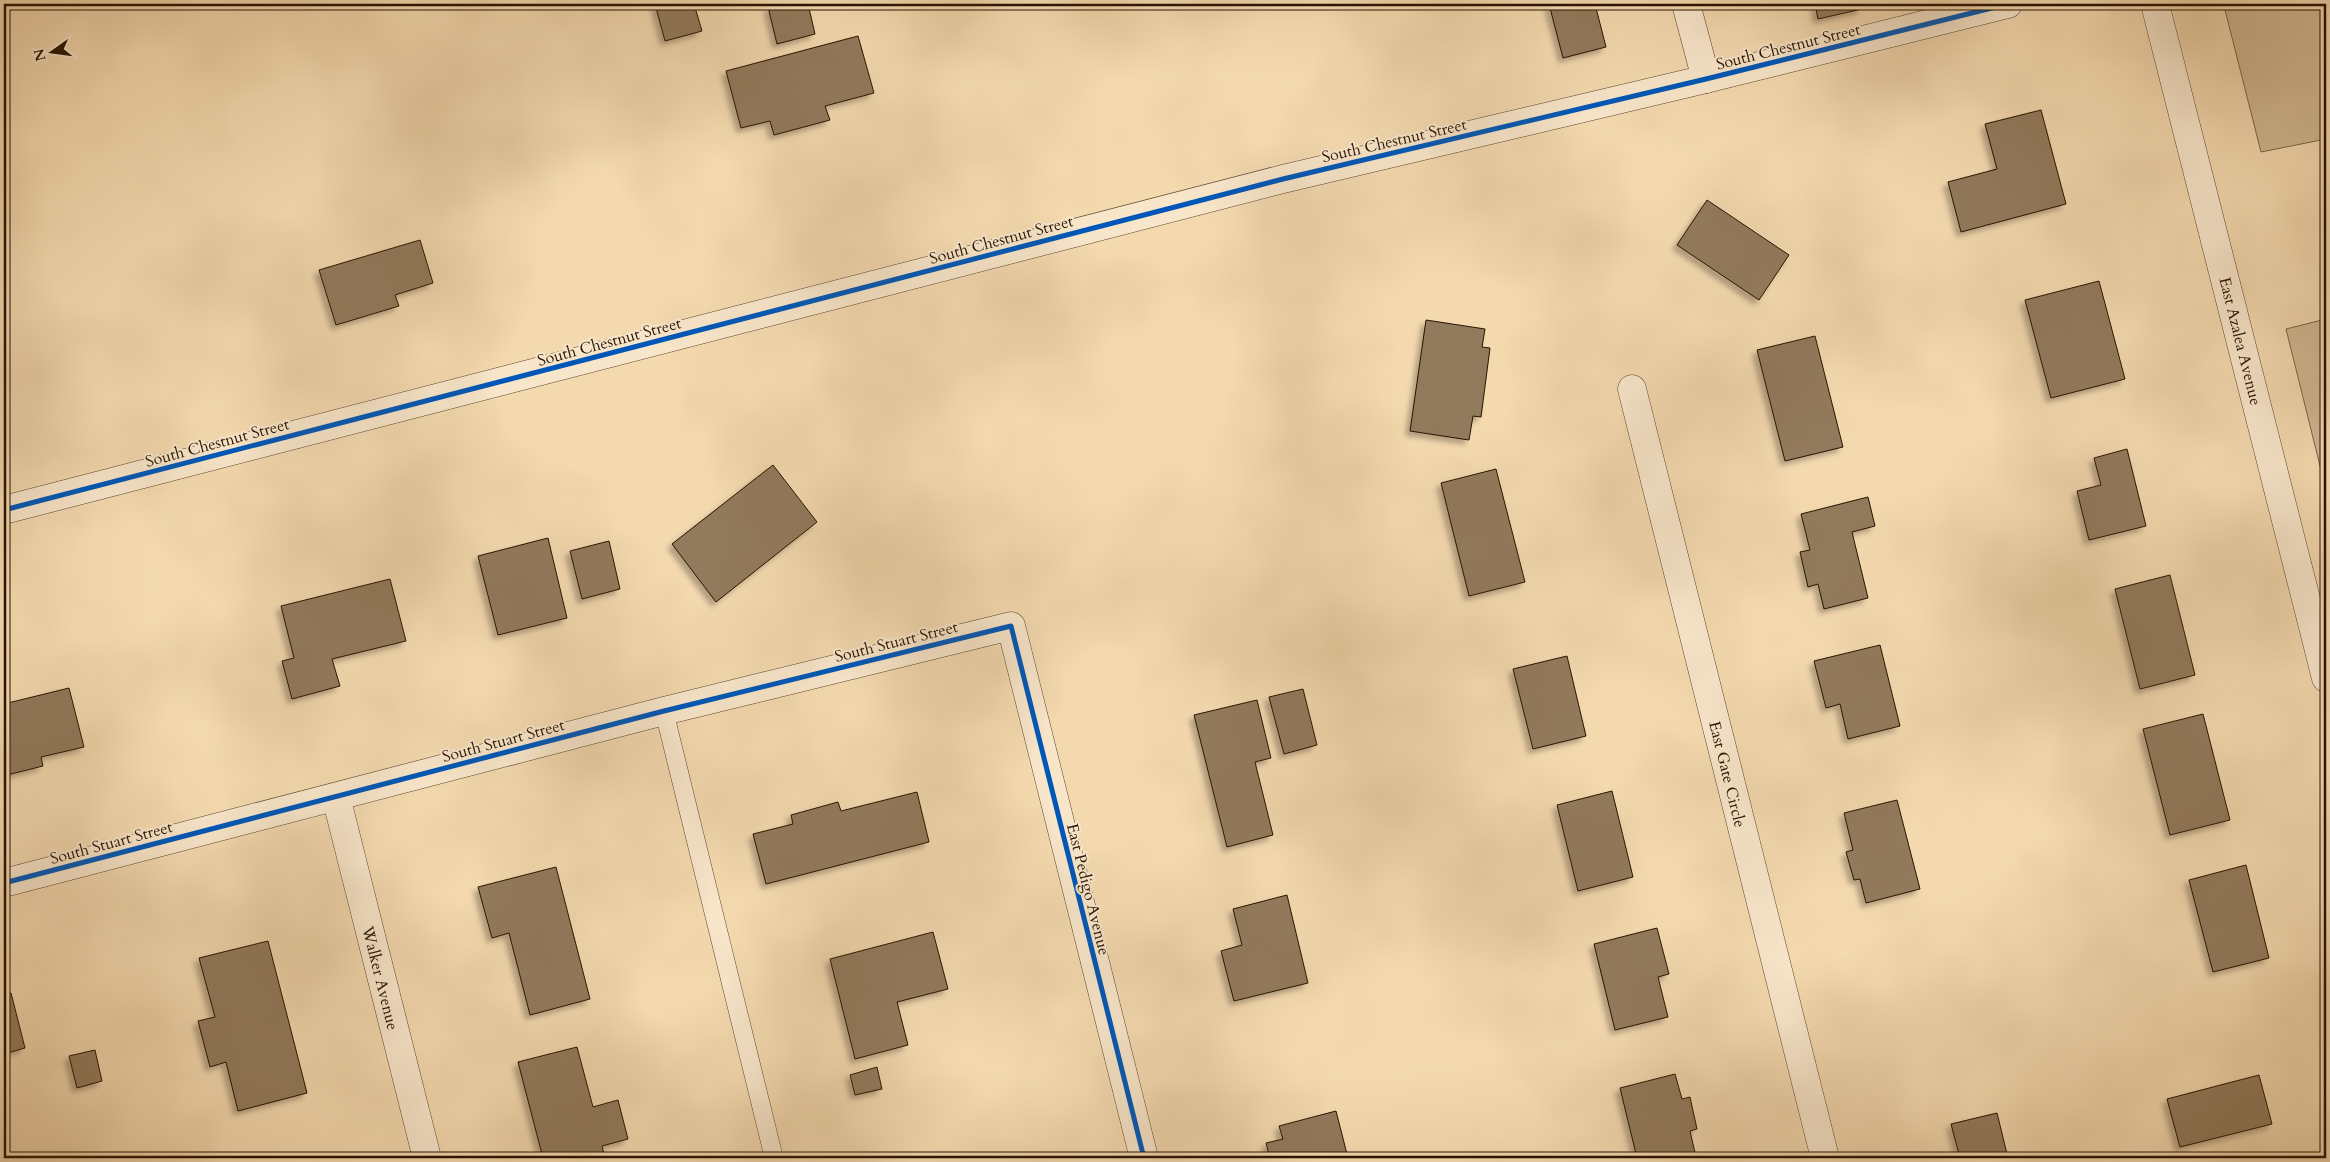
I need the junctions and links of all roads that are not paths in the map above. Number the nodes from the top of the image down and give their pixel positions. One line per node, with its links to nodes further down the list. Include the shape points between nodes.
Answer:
1 (1686, 4): 4 (street)
2 (2008, 4): 4 (street, South Chestnut Street)
3 (2155, 4): 8 (street, East Azalea Avenue)
4 (1706, 79): 6 (street, South Chestnut Street, via 1283,179)
5 (1632, 389): 15 (street, East Gate Circle)
6 (4, 510)
7 (1010, 626): 9 (street, South Stuart Street); 14 (street, East Pedigo Avenue)
8 (2326, 678)
9 (664, 712): 10 (street, South Stuart Street); 13 (lane)
10 (336, 797): 11 (street, South Stuart Street); 12 (street, Walker Avenue)
11 (4, 883)
12 (427, 1158)
13 (774, 1158)
14 (1144, 1158)
15 (1825, 1158)

